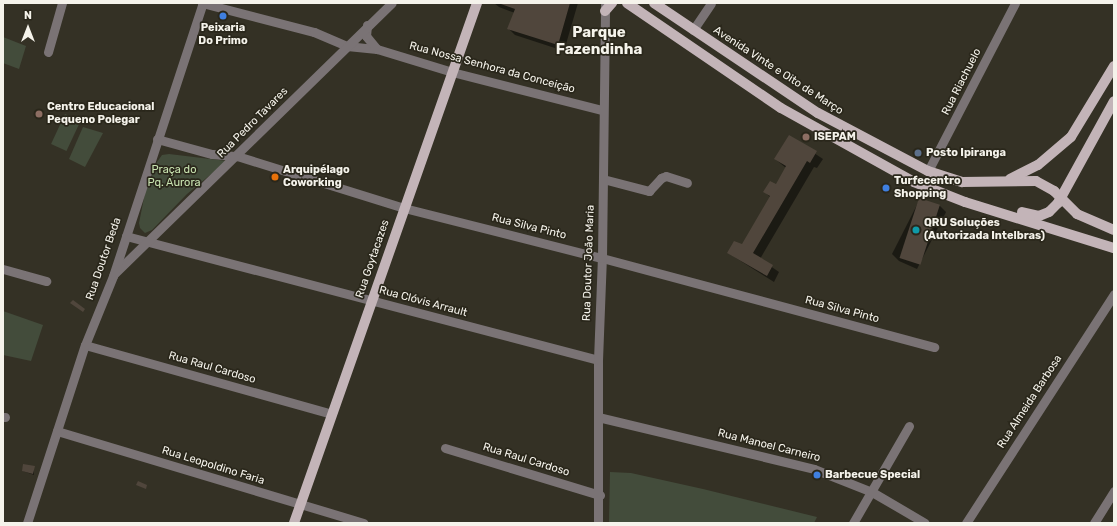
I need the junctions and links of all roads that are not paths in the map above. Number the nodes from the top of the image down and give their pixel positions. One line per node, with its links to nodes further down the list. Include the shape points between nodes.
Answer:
1 (62, 3): 15 (street)
2 (203, 3): 13 (street, Rua Nossa Senhora da Conceição, via 314,32); 20 (street, Rua Doutor Beda)
3 (392, 3): 11 (street, Rua Pedro Tavares)
4 (477, 3): 17 (main road, Rua Goytacazes)
5 (612, 3): 10 (main road)
6 (627, 3): 29 (main road, via 781,108 914,182)
7 (654, 3): 12 (main road, Avenida Vinte e Oito de Março)
8 (711, 3): 12 (street)
9 (1015, 3): 24 (street, Rua Riachuelo)
10 (605, 7): 19 (street, Rua Doutor João Maria)
11 (367, 25): 13 (street, Rua Pedro Tavares); 14 (street, via 366,36)
12 (692, 30): 24 (main road, Avenida Vinte e Oito de Março, via 818,113)
13 (347, 46): 14 (street, Rua Nossa Senhora da Conceição); 22 (street, Rua Pedro Tavares)
14 (377, 49): 17 (street, Rua Nossa Senhora da Conceição)
15 (48, 52)
16 (1114, 66): 26 (main road, via 1071,137 1038,165)
17 (452, 72): 19 (street, Rua Nossa Senhora da Conceição); 30 (main road, Rua Goytacazes)
18 (1114, 101): 28 (main road)
19 (602, 110): 25 (street, Rua Doutor João Maria)
20 (157, 139): 21 (street, Rua Silva Pinto); 32 (street, Rua Doutor Beda)
21 (212, 154): 22 (street, Rua Silva Pinto); 23 (street)
22 (237, 156): 23 (street, Rua Pedro Tavares); 30 (street, Rua Silva Pinto)
23 (222, 170): 33 (street, Rua Pedro Tavares)
24 (928, 171): 26 (main road, Avenida Vinte e Oito de Março, via 962,182)
25 (603, 179): 27 (street, via 649,191 660,178 666,176); 35 (street, Rua Doutor João Maria)
26 (1006, 181): 28 (main road, Avenida Vinte e Oito de Março, via 1036,181 1046,185)
27 (687, 183)
28 (1061, 199): 29 (main road, via 1048,212 1039,216 982,200); 31 (main road, Avenida Vinte e Oito de Março, via 1077,214)
29 (970, 203): 34 (main road)
30 (404, 208): 35 (street, Rua Silva Pinto); 40 (main road, Rua Goytacazes)
31 (1114, 230)
32 (126, 236): 33 (street, Rua Clóvis Arrault); 37 (street, Rua Doutor Beda)
33 (147, 241): 37 (street, Rua Pedro Tavares); 40 (street, Rua Clóvis Arrault)
34 (1114, 248)
35 (602, 258): 42 (street, Rua Silva Pinto); 43 (street, Rua Doutor João Maria)
36 (3, 269): 38 (street)
37 (113, 276): 41 (street, Rua Doutor Beda)
38 (46, 282)
39 (1114, 294): 59 (street, Rua Almeida Barbosa)
40 (371, 301): 43 (street, Rua Clóvis Arrault); 44 (main road, Rua Goytacazes)
41 (86, 345): 44 (street, Rua Raul Cardoso); 47 (street, Rua Doutor Beda)
42 (934, 347)
43 (598, 360): 45 (street, Rua Doutor João Maria)
44 (332, 414): 52 (main road, Rua Goytacazes)
45 (598, 417): 50 (street, Rua Manoel Carneiro, via 814,469); 51 (street, Rua Doutor João Maria)
46 (909, 426): 50 (street)
47 (57, 431): 52 (street, Rua Leopoldino Faria); 53 (street, Rua Doutor Beda)
48 (445, 448): 51 (street, Rua Raul Cardoso)
49 (1114, 491): 60 (street)
50 (872, 492): 57 (street); 58 (street, Rua Manoel Carneiro)
51 (600, 496): 56 (street, Rua Doutor João Maria)
52 (301, 505): 54 (main road, Rua Goytacazes); 55 (street, Rua Leopoldino Faria)
53 (27, 523)
54 (294, 523)
55 (363, 523)
56 (598, 523)
57 (853, 523)
58 (925, 523)
59 (966, 523)
60 (1094, 523)

